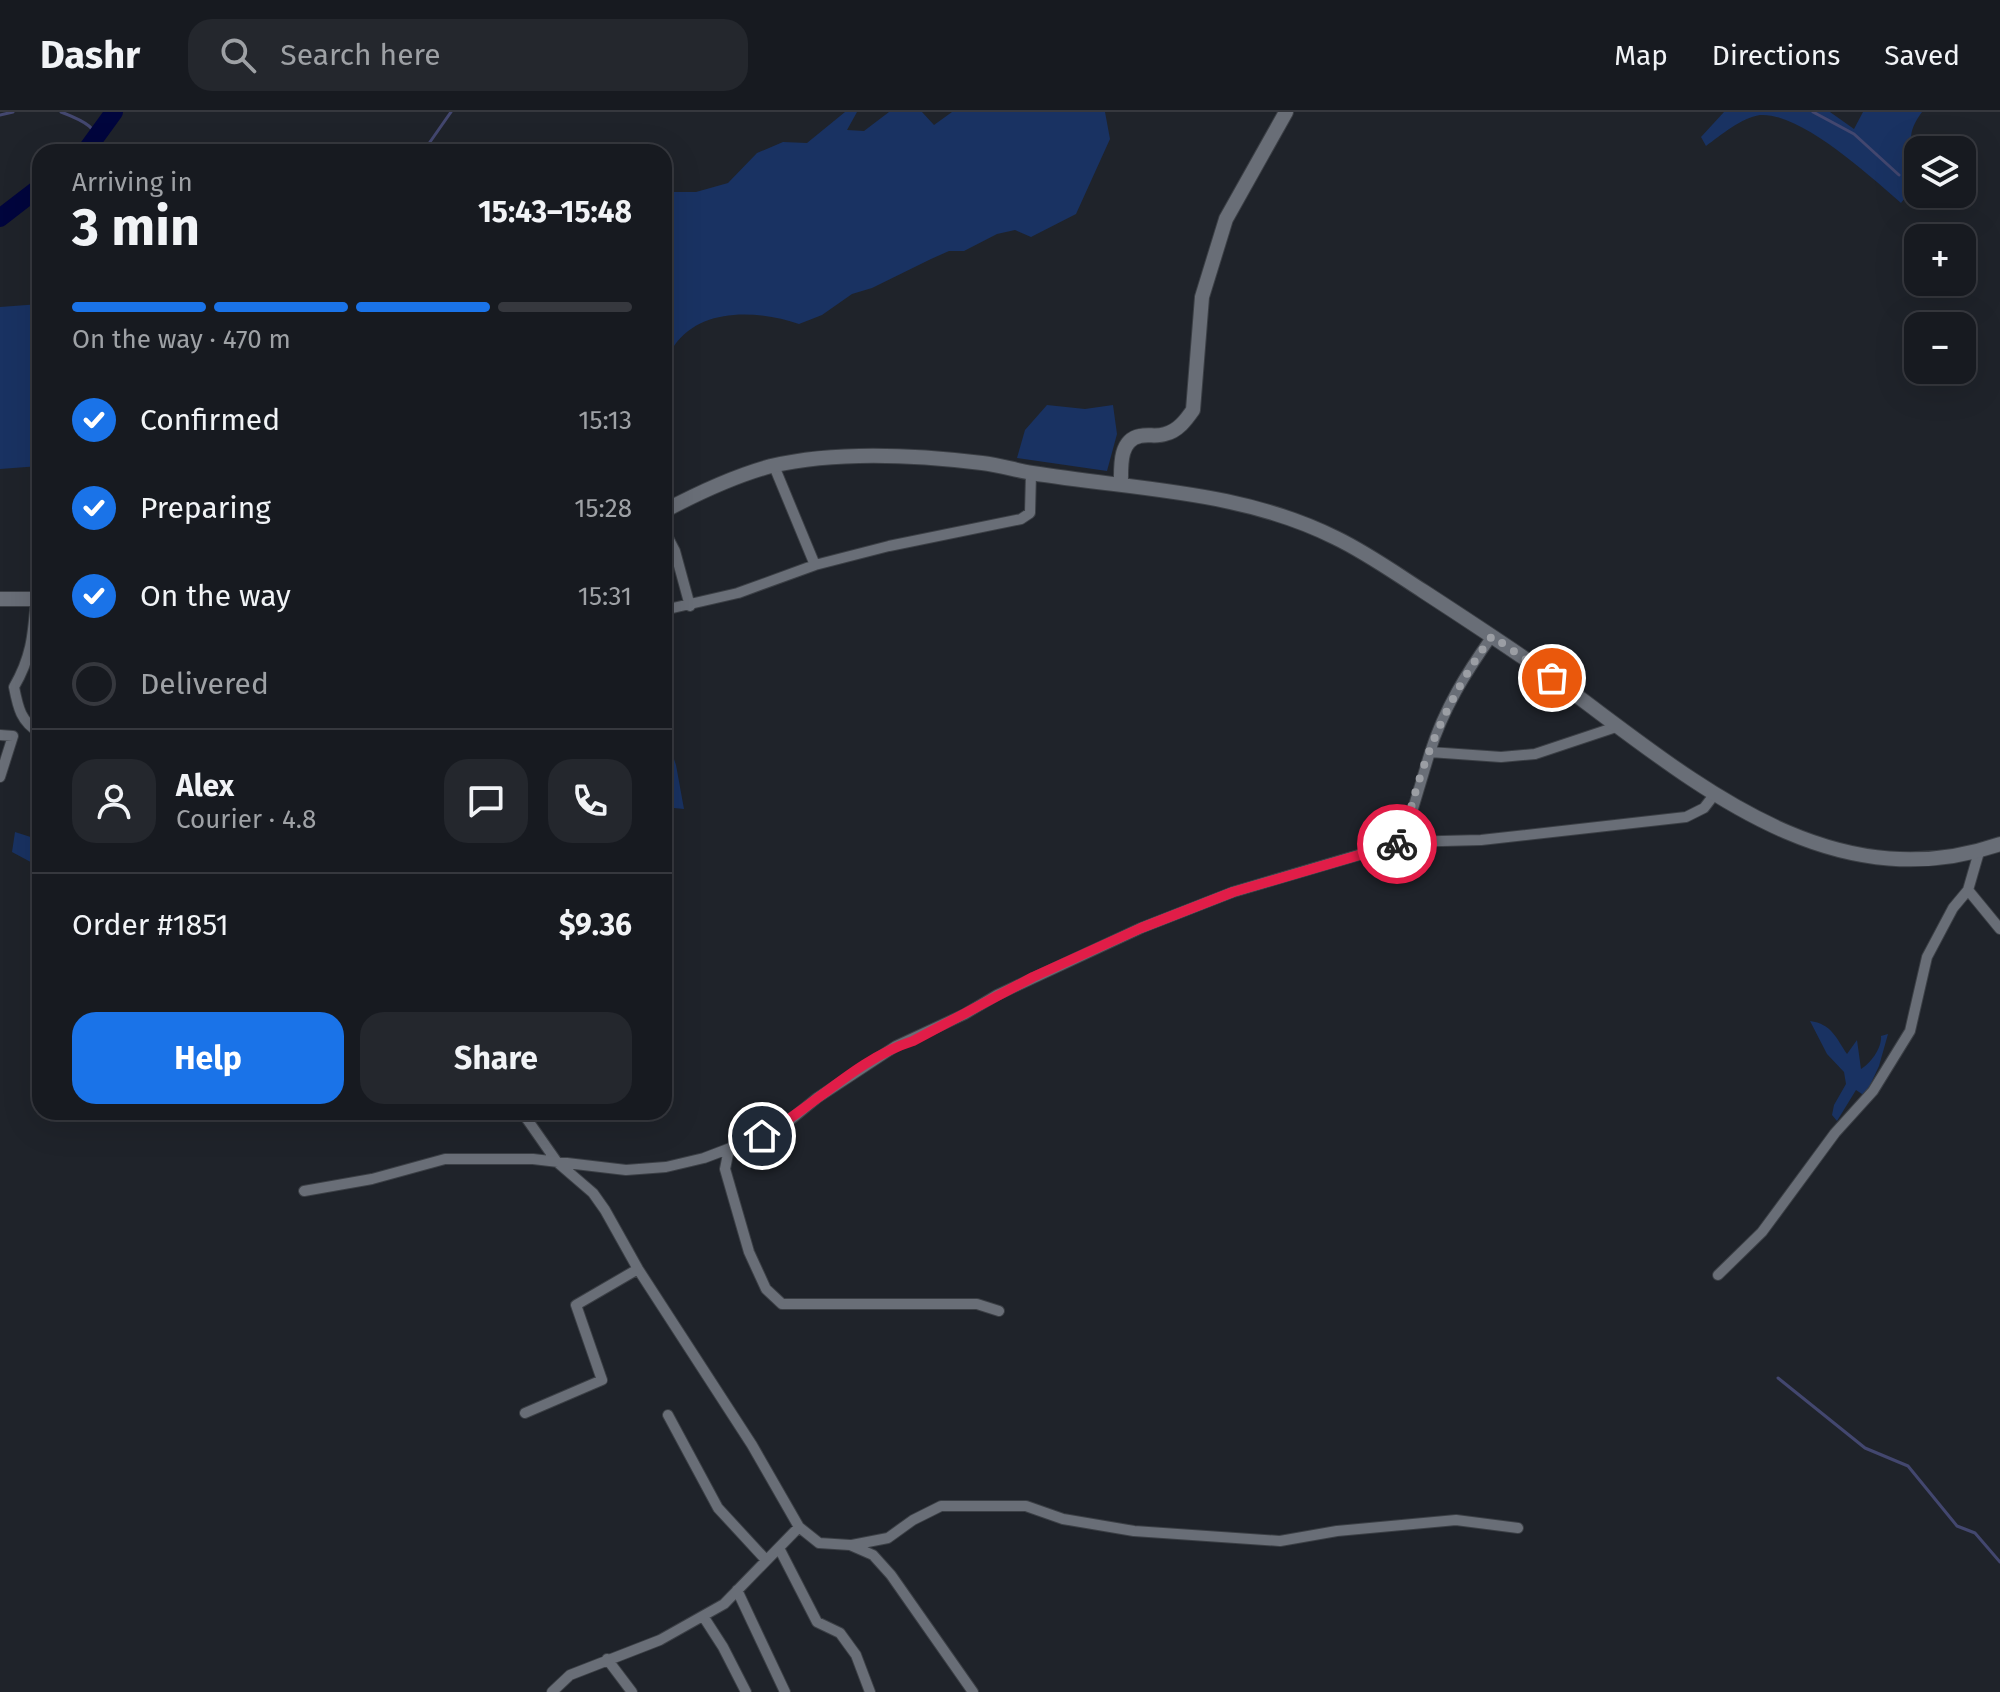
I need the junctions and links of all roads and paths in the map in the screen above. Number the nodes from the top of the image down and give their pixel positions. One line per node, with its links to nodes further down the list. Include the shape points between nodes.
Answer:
1 (1286, 112): 4 (main road, via 1221,234 1202,297 1193,410 1170,433 1130,441 1121,459)
2 (774, 466): 3 (main road, via 850,456 982,463); 5 (main road, via 722,482); 7 (street)
3 (1031, 473): 4 (main road); 7 (street, via 1030,513 1021,519)
4 (1121, 484): 12 (main road, via 1207,495 1303,523 1389,568)
5 (672, 507)
6 (672, 545): 10 (street)
7 (815, 565): 10 (street)
8 (0, 599): 9 (main road)
9 (32, 599)
10 (690, 606): 11 (street)
11 (672, 609)
12 (1492, 636): 14 (main road); 17 (street, via 1440,719)
13 (32, 646): 15 (street, via 14,687 19,713)
14 (1616, 727): 17 (street, via 1535,754); 19 (main road)
15 (32, 728)
16 (0, 735): 18 (street, via 13,736)
17 (1430, 752): 20 (street)
18 (0, 777)
19 (1714, 795): 20 (street, via 1704,808 1686,817 1481,840); 22 (main road, via 1764,824 1837,849 1923,860)
20 (1403, 842): 26 (street, via 1233,892 1033,977 896,1046 789,1121)
21 (2000, 844): 22 (main road)
22 (1979, 852): 23 (street)
23 (1968, 890): 24 (street); 30 (street, via 1927,957 1910,1031 1873,1091 1762,1232)
24 (2000, 929)
25 (528, 1120): 27 (street)
26 (729, 1149): 27 (street, via 666,1167 626,1170); 31 (street, via 725,1169 749,1252 766,1289 782,1304 977,1304)
27 (557, 1162): 28 (street, via 445,1159); 29 (street, via 593,1193)
28 (304, 1191)
29 (638, 1269): 32 (street, via 576,1305 602,1380); 34 (street)
30 (1718, 1275)
31 (999, 1311)
32 (525, 1413)
33 (668, 1415): 38 (street, via 718,1508)
34 (799, 1527): 36 (street, via 819,1543); 37 (street)
35 (1518, 1528): 36 (street, via 1456,1520 1280,1541 1134,1531 1063,1519 1026,1506 941,1506 888,1538)
36 (850, 1545): 47 (street, via 873,1555 891,1575)
37 (779, 1548): 38 (street); 46 (street, via 817,1622 840,1633 856,1655)
38 (766, 1560): 39 (street)
39 (737, 1590): 40 (street); 45 (street)
40 (703, 1616): 41 (street, via 660,1640); 44 (street)
41 (607, 1659): 42 (street, via 570,1675); 43 (street)
42 (552, 1692)
43 (632, 1692)
44 (746, 1692)
45 (785, 1692)
46 (870, 1692)
47 (973, 1692)

